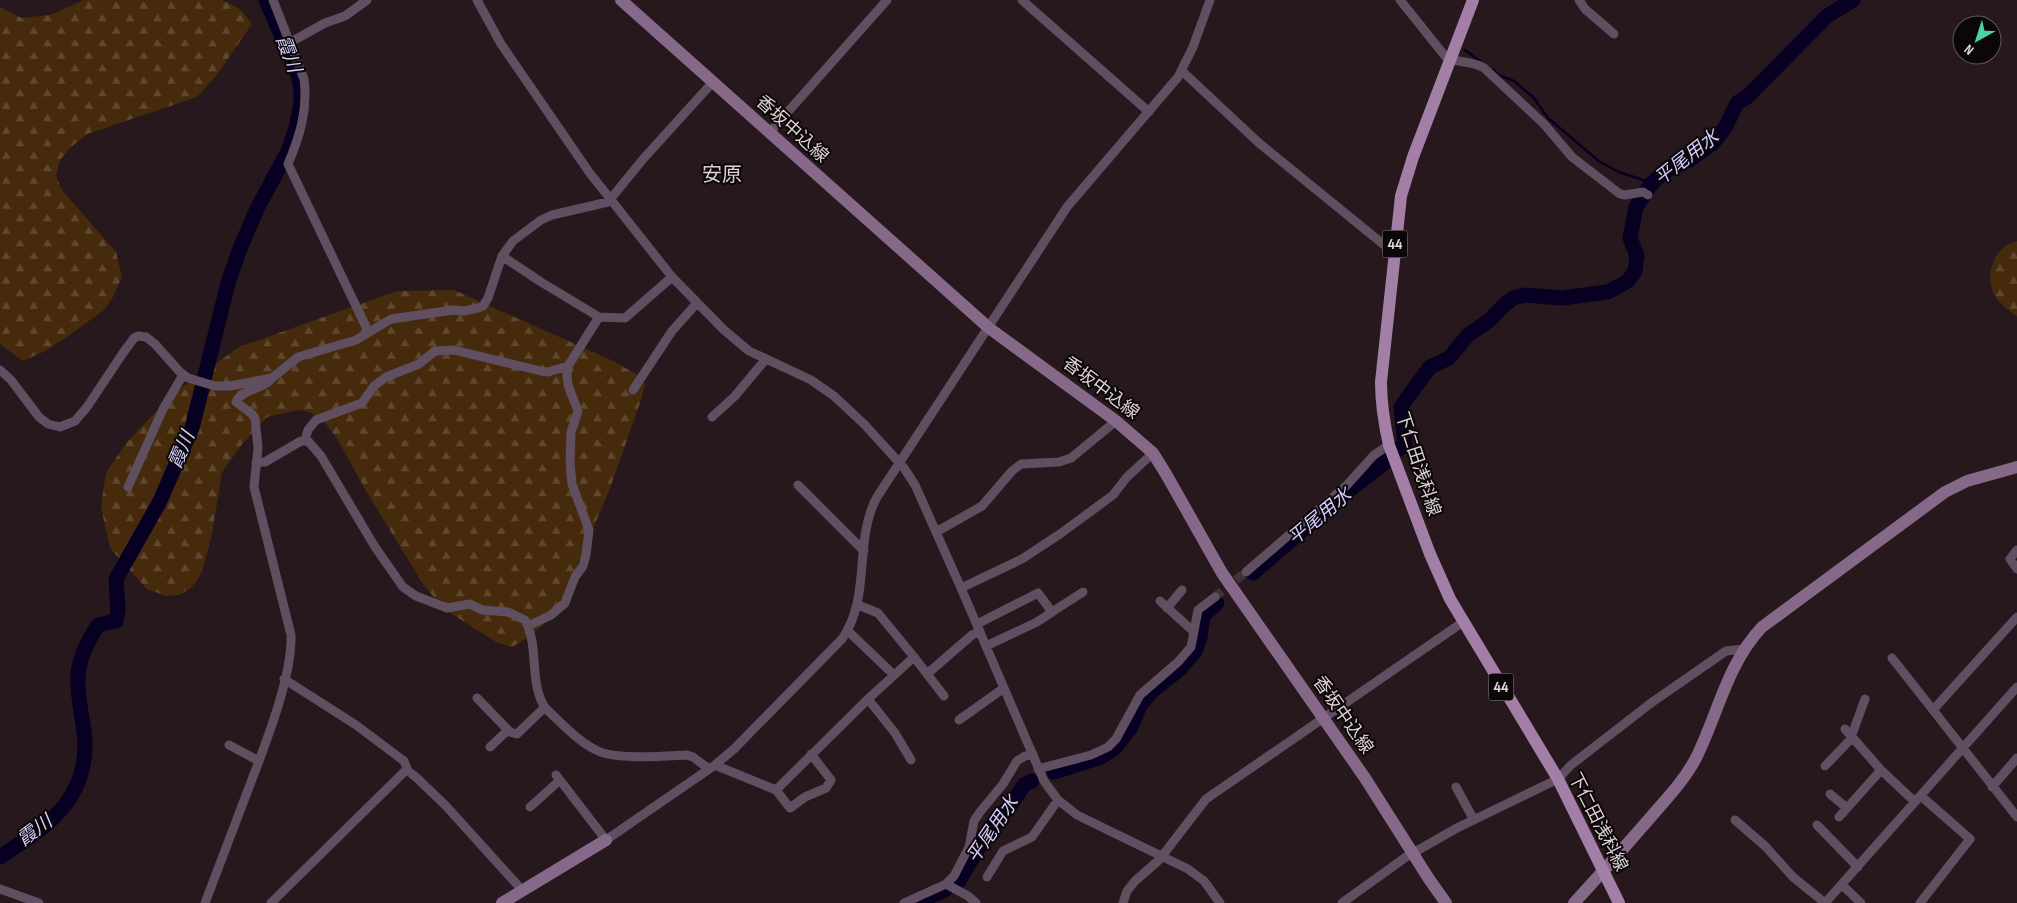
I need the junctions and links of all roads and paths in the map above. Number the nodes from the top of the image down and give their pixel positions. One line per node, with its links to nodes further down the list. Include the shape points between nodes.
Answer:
1 (273, 0): 12 (street)
2 (368, 0): 12 (street, via 345,16)
3 (478, 0): 19 (street, via 501,44)
4 (621, 0): 15 (main road, 香坂中込線)
5 (887, 0): 17 (street)
6 (1022, 0): 16 (street)
7 (1210, 0): 14 (street)
8 (1400, 0): 13 (street)
9 (1473, 0): 13 (main road, 下仁田浅科線 / 44)
10 (1579, 0): 11 (street)
11 (1614, 34)
12 (291, 42): 26 (street, via 304,79 306,102 288,164)
13 (1450, 59): 18 (street, via 1472,62 1484,68 1544,124 1572,156 1620,194); 20 (main road, 下仁田浅科線 / 44, via 1406,179)
14 (1182, 70): 16 (street); 20 (street, via 1259,143)
15 (713, 82): 17 (main road, 香坂中込線); 19 (street)
16 (1149, 112): 25 (street, via 1067,207)
17 (770, 132): 25 (main road, 香坂中込線)
18 (1645, 193)
19 (610, 200): 21 (street, via 541,220 513,241); 22 (street)
20 (1394, 253): 36 (main road, 下仁田浅科線 / 44, via 1381,382 1381,405)
21 (502, 256): 24 (street); 26 (street, via 483,306 464,312 453,310 391,319)
22 (672, 277): 23 (street); 24 (street, via 626,318)
23 (697, 303): 27 (street, via 737,342); 32 (street, via 672,331)
24 (599, 317): 28 (street)
25 (989, 328): 34 (main road, 香坂中込線); 39 (street)
26 (368, 331): 31 (street, via 356,340 298,357)
27 (765, 360): 33 (street, via 736,396); 39 (street, via 823,387)
28 (568, 366): 35 (street, via 541,372 454,350 436,352 418,364 386,376 362,403 316,420); 58 (street, via 568,385 578,411 571,432 572,484 589,530 589,540 583,566 565,603 551,615)
29 (0, 370): 30 (street, via 39,417 60,427 75,421 88,407 138,336 146,337 155,344)
30 (183, 375): 31 (street, via 208,384 230,386); 42 (street, via 163,409)
31 (272, 378): 38 (street, via 265,385 240,396 236,402 255,418)
32 (633, 390)
33 (712, 417)
34 (1116, 420): 37 (main road, 香坂中込線); 43 (street, via 1072,458 1021,464 1012,470 982,506)
35 (304, 440): 38 (street, via 265,462); 58 (street, via 321,456 375,547 403,587 416,596 447,608 470,604 482,610 508,612 525,620)
36 (1389, 445): 47 (street, via 1374,455 1347,486); 57 (main road, 下仁田浅科線 / 44, via 1439,577)
37 (1153, 453): 48 (street, via 1112,495 1060,534 1022,559); 77 (main road, 香坂中込線, via 1222,573)
38 (256, 462): 68 (street, via 254,487 291,635)
39 (900, 462): 43 (street); 44 (street, via 871,510)
40 (2017, 468): 63 (main road, via 1967,481 1940,496 1774,618)
41 (798, 485): 44 (street)
42 (128, 487)
43 (936, 532): 48 (street)
44 (864, 550): 53 (street)
45 (2017, 550): 46 (street, via 2010,559)
46 (2017, 568)
47 (1246, 572)
48 (961, 588): 59 (street)
49 (1182, 590): 54 (street)
50 (1083, 592): 55 (street)
51 (1215, 597): 61 (street, via 1198,610)
52 (1160, 601): 54 (street)
53 (858, 605): 60 (street); 64 (street, via 878,613)
54 (1167, 608): 61 (street)
55 (1052, 612): 59 (street, via 1038,593); 62 (street)
56 (2017, 617): 76 (street)
57 (1463, 622): 77 (street); 95 (main road, 下仁田浅科線 / 44)
58 (528, 626): 75 (street, via 537,688)
59 (979, 628): 62 (street); 66 (street)
60 (848, 631): 67 (street); 91 (street, via 830,654)
61 (1194, 632): 92 (street, via 1191,646 1178,662 1140,695 1119,734 1108,747 1091,755)
62 (986, 646): 70 (street)
63 (1744, 649): 95 (street, via 1726,651 1674,687 1571,765); 113 (main road, via 1696,758 1682,780)
64 (914, 657): 66 (street); 67 (street)
65 (1892, 658): 76 (street)
66 (927, 674): 71 (street)
67 (894, 675): 73 (street)
68 (284, 679): 89 (street, via 275,718); 94 (street, via 356,725 404,761)
69 (2017, 687): 84 (street)
70 (1004, 688): 78 (street); 86 (street)
71 (944, 696)
72 (477, 698): 80 (street)
73 (868, 698): 85 (street); 88 (street)
74 (1865, 699): 81 (street)
75 (545, 707): 80 (street, via 517,734); 91 (street, via 582,741 603,754 687,755)
76 (1933, 710): 84 (street)
77 (1324, 718): 110 (main road, 香坂中込線); 111 (street, via 1206,799)
78 (959, 720)
79 (1846, 729): 81 (street)
80 (508, 730): 83 (street)
81 (1852, 736): 90 (street); 93 (street)
82 (229, 745): 89 (street)
83 (490, 747)
84 (1963, 749): 97 (street); 100 (street)
85 (811, 754): 98 (street); 98 (street, via 831,780 826,788 790,808)
86 (1032, 754): 92 (street); 115 (street, via 1017,761 974,821 964,859)
87 (2017, 758): 97 (street)
88 (911, 760)
89 (259, 762): 120 (street)
90 (1826, 766)
91 (712, 767): 98 (street); 109 (street)
92 (1038, 769): 101 (street)
93 (1881, 770): 100 (street); 103 (street)
94 (408, 772): 118 (street, via 446,806); 121 (street, via 384,791)
95 (1558, 779): 106 (street); 113 (main road, 下仁田浅科線 / 44)
96 (1456, 787): 106 (street)
97 (1992, 787): 105 (street)
98 (776, 790)
99 (1830, 794): 103 (street)
100 (1918, 799): 112 (street); 133 (street, via 1970,839)
101 (1058, 800): 111 (street, via 1084,820); 114 (street, via 1032,837 1003,851)
102 (530, 807): 109 (street, via 558,777)
103 (1847, 808): 104 (street)
104 (1839, 817)
105 (2017, 817)
106 (1474, 820): 110 (street)
107 (1735, 820): 131 (street, via 1793,877)
108 (1817, 825): 112 (street)
109 (606, 840): 118 (main road)
110 (1412, 854): 127 (street); 128 (main road, 香坂中込線)
111 (1162, 855): 125 (street, via 1135,881); 126 (street, via 1204,881)
112 (1858, 867): 116 (street)
113 (1604, 871): 129 (main road); 130 (main road, 下仁田浅科線 / 44)
114 (987, 877)
115 (946, 884): 123 (street); 124 (street)
116 (1842, 885): 131 (street); 132 (street)
117 (0, 890): 119 (street)
118 (522, 890): 122 (main road)
119 (39, 903)
120 (204, 903)
121 (271, 903)
122 (502, 903)
123 (904, 903)
124 (976, 903)
125 (1123, 903)
126 (1220, 903)
127 (1342, 903)
128 (1446, 903)
129 (1574, 903)
130 (1619, 903)
131 (1825, 903)
132 (1862, 903)
133 (1920, 903)

